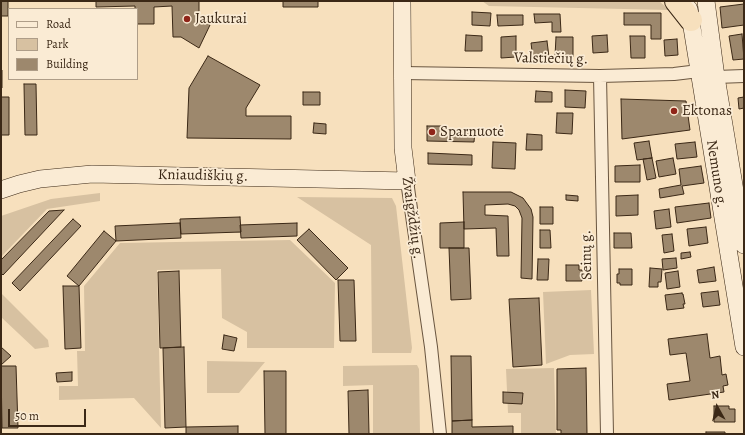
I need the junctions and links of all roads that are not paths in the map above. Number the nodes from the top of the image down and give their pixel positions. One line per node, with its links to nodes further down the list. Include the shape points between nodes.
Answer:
1 (402, 1): 6 (main road, Žvaigždžių g.)
2 (676, 1): 4 (highway)
3 (706, 1): 9 (main road, Nemuno g.)
4 (689, 10): 5 (main road, Nemuno g.)
5 (699, 71): 7 (street, Valstiečių g.); 13 (main road, Nemuno g.)
6 (402, 73): 7 (street, Valstiečių g.); 10 (main road, Žvaigždžių g., via 403,148)
7 (600, 76): 15 (street, Seinų g.)
8 (744, 76): 9 (street)
9 (716, 77): 12 (main road, Nemuno g.)
10 (407, 181): 11 (main road, Kniaudiškių g., via 92,174 40,179); 14 (street, Žvaigždžių g., via 431,346)
11 (1, 190)
12 (744, 245)
13 (744, 347)
14 (440, 434)
15 (607, 434)

